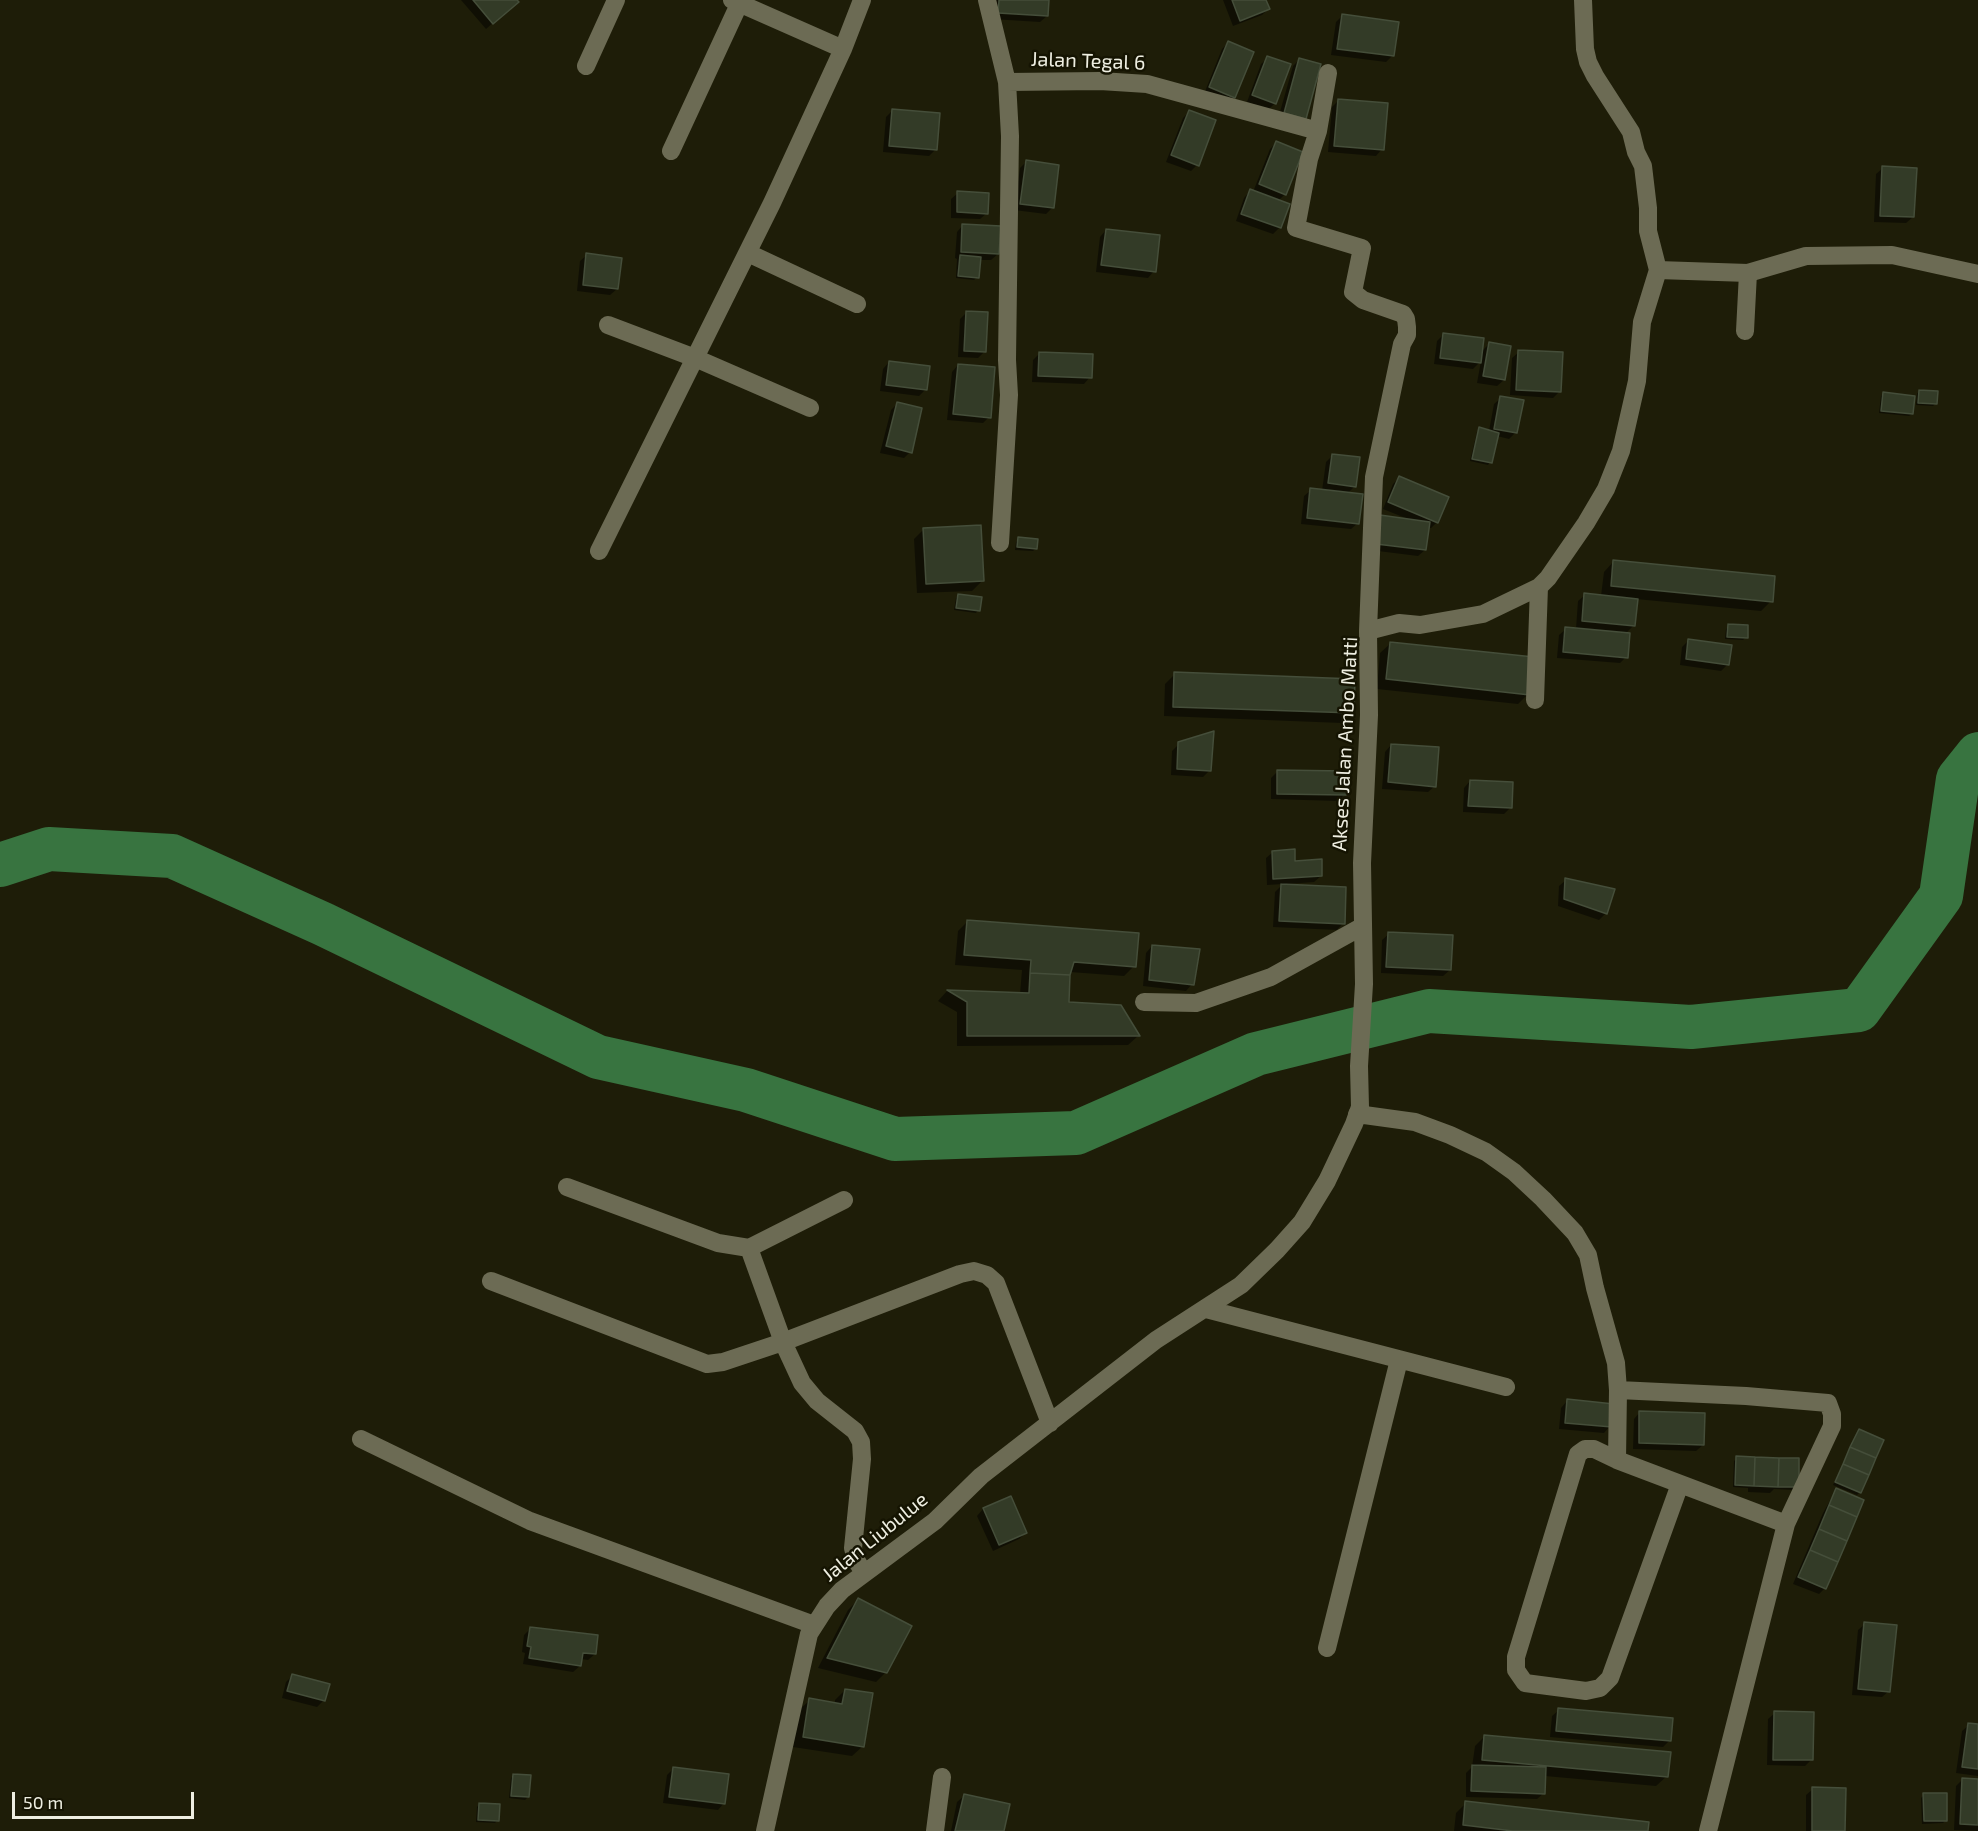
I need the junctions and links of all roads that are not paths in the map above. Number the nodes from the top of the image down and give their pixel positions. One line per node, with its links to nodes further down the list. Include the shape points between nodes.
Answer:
1 (616, 0): 7 (street)
2 (862, 0): 6 (street)
3 (987, 0): 9 (street, Jalan Tegal 6)
4 (1583, 0): 13 (street, via 1588,62 1631,132 1643,166 1648,231)
5 (738, 1): 6 (street); 11 (street)
6 (843, 49): 12 (street)
7 (586, 66)
8 (1328, 73): 10 (street)
9 (1007, 82): 10 (street, Jalan Tegal 6, via 1147,84); 21 (street, via 1009,395)
10 (1318, 131): 24 (street, via 1296,228 1362,249 1353,291 1364,300 1403,314 1407,327 1374,477)
11 (671, 151)
12 (748, 253): 16 (street); 19 (street)
13 (1658, 270): 14 (street); 23 (street, Akses Jalan Ambo Matti, via 1642,322 1637,381 1621,451 1606,489 1586,523)
14 (1748, 273): 15 (street, via 1806,256 1892,255); 18 (street)
15 (1978, 274)
16 (857, 304)
17 (608, 325): 19 (street)
18 (1745, 331)
19 (695, 358): 20 (street); 22 (street)
20 (810, 408)
21 (1000, 543)
22 (599, 550)
23 (1539, 587): 24 (street, Akses Jalan Ambo Matti, via 1483,614 1420,626 1399,623); 25 (street)
24 (1368, 631): 26 (street, Akses Jalan Ambo Matti)
25 (1535, 700)
26 (1364, 926): 27 (street, via 1271,977 1196,1003); 28 (street, Akses Jalan Ambo Matti)
27 (1144, 1002)
28 (1357, 1114): 33 (street, Akses Jalan Ambo Matti, via 1327,1181 1302,1222 1241,1285); 37 (street, via 1415,1122 1450,1135 1486,1152 1543,1199 1575,1233 1588,1255 1616,1363)
29 (567, 1187): 31 (street, via 718,1243)
30 (844, 1200): 31 (street)
31 (748, 1248): 34 (street)
32 (491, 1281): 34 (street, via 707,1364)
33 (1206, 1309): 35 (street); 38 (street, Jalan Liubulue, via 1156,1340)
34 (783, 1342): 38 (street, via 974,1271 996,1283); 43 (street, via 802,1383 817,1401 855,1431 861,1442 853,1548)
35 (1399, 1360): 36 (street); 45 (street)
36 (1506, 1387)
37 (1618, 1390): 40 (street); 42 (street, via 1828,1403 1832,1426)
38 (1050, 1423): 43 (street, Jalan Liubulue, via 981,1476 934,1521)
39 (362, 1439): 44 (street, via 530,1521)
40 (1617, 1460): 41 (street); 41 (street, via 1594,1449 1578,1454 1516,1657 1516,1670 1525,1683 1586,1691 1600,1688 1611,1678)
41 (1680, 1484): 42 (street)
42 (1786, 1524): 49 (street)
43 (864, 1573): 44 (street, Jalan Liubulue, via 826,1606)
44 (814, 1626): 47 (street, Jalan Liubulue, via 802,1663)
45 (1327, 1648)
46 (942, 1777): 48 (street)
47 (765, 1831)
48 (935, 1831)
49 (1708, 1831)

